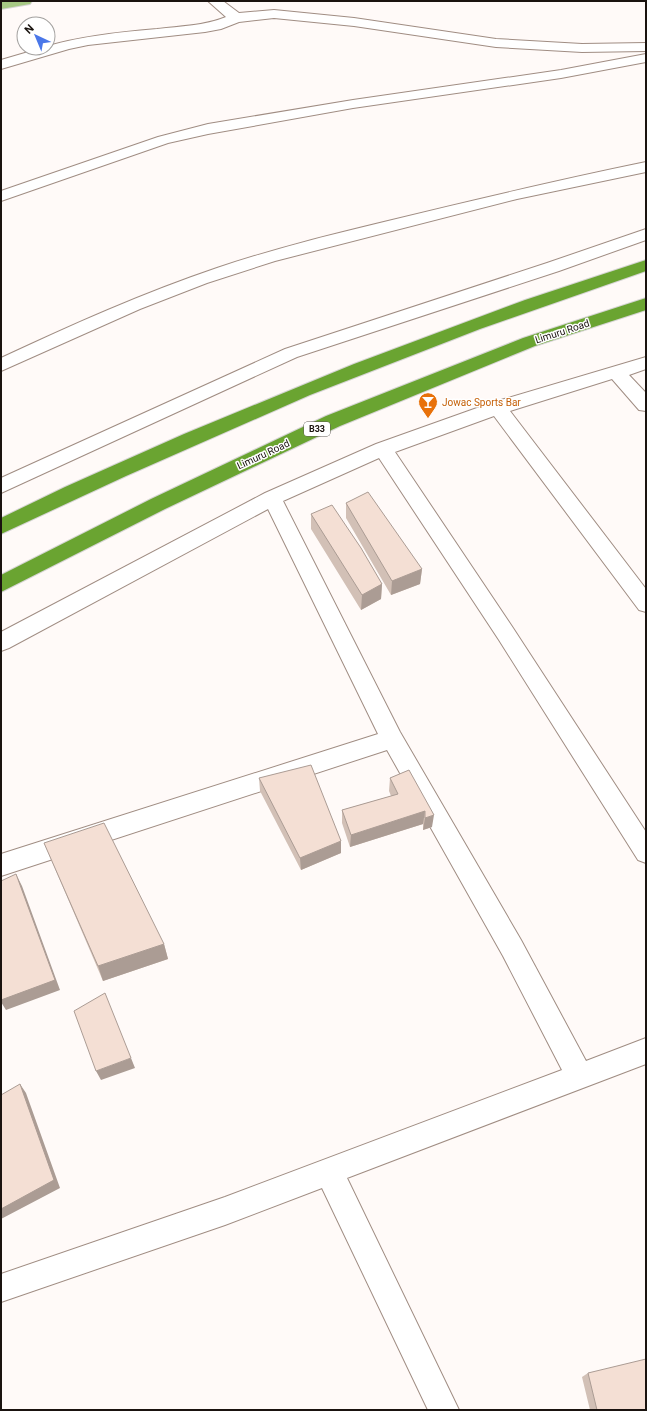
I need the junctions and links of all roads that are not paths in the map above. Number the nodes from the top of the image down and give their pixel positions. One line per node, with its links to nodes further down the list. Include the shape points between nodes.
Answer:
1 (25, 1): 3 (main road)
2 (215, 1): 4 (street)
3 (1, 5)
4 (236, 18): 5 (street, via 254,15 292,15 496,44 582,48); 7 (street, via 205,28 67,45)
5 (646, 47)
6 (646, 58): 9 (street, via 561,74 353,104 208,129 156,143)
7 (1, 65)
8 (646, 167): 14 (street, via 517,194 266,258 210,276 111,314)
9 (1, 196)
10 (646, 234): 19 (street, via 291,353)
11 (646, 265): 21 (highway, via 562,292 280,399)
12 (646, 304): 22 (highway, Limuru Road / B33, via 529,342 333,421 158,504)
13 (646, 363): 15 (street)
14 (1, 365)
15 (616, 372): 16 (street); 17 (street)
16 (646, 405)
17 (498, 408): 18 (street); 23 (street)
18 (383, 449): 20 (street); 26 (street)
19 (1, 486)
20 (272, 498): 24 (street); 25 (street)
21 (1, 527)
22 (1, 584)
23 (646, 604)
24 (1, 642)
25 (392, 739): 27 (street); 29 (street, via 512,948)
26 (646, 852)
27 (1, 865)
28 (646, 1051): 29 (street)
29 (580, 1076): 30 (street)
30 (329, 1172): 31 (street, via 225,1212); 32 (street)
31 (1, 1288)
32 (444, 1410)

